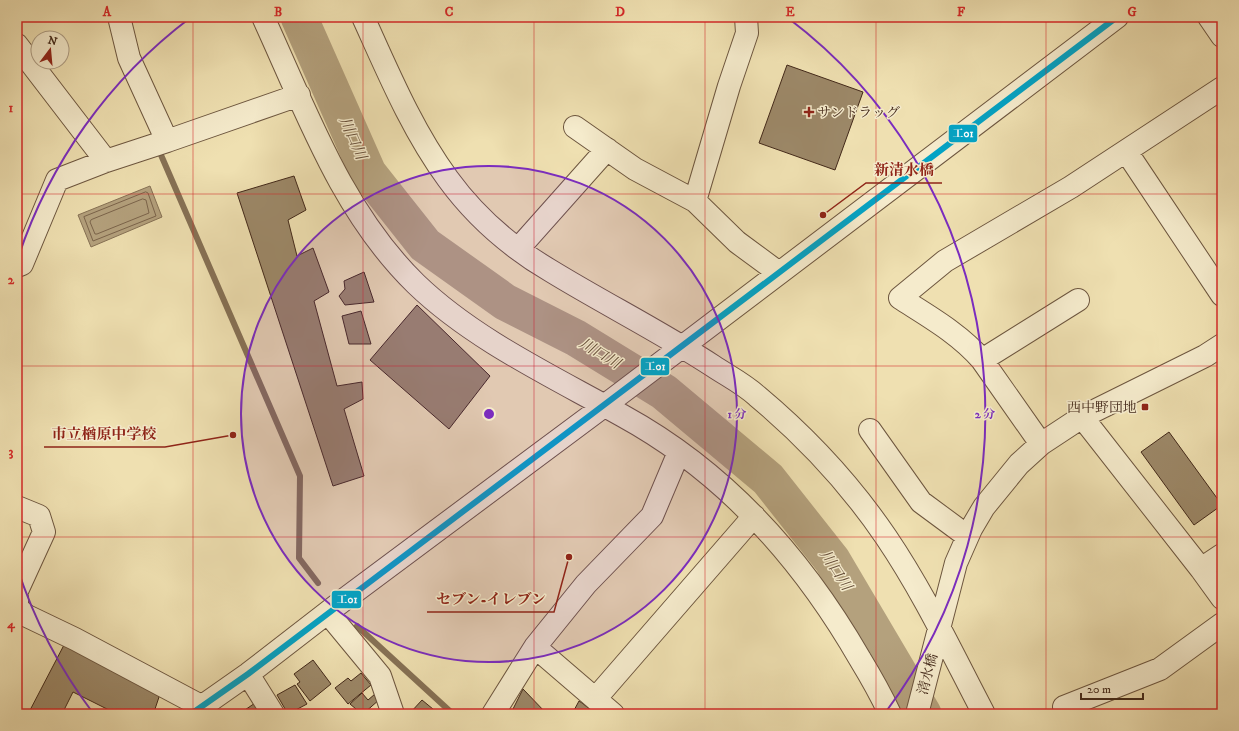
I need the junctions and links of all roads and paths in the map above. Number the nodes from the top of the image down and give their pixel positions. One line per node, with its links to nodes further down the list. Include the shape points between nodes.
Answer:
1 (118, 17): 12 (street, via 129,58)
2 (263, 17): 10 (street)
3 (363, 17): 17 (street, via 410,116 448,179 486,223)
4 (746, 17): 16 (street, via 747,33)
5 (1118, 17): 19 (street)
6 (1209, 17): 7 (street)
7 (1222, 36)
8 (17, 45): 15 (street)
9 (1222, 88): 14 (street)
10 (299, 95): 12 (street); 25 (street, via 331,166 358,213 377,240 415,283 471,328)
11 (576, 127): 13 (street)
12 (167, 141): 15 (street)
13 (607, 149): 16 (street, via 635,168); 17 (street)
14 (1126, 151): 20 (street); 24 (street, via 1071,187 945,261 900,298 938,322 974,350)
15 (106, 161): 18 (street, via 57,180 22,264)
16 (695, 201): 19 (street, via 737,242)
17 (518, 249): 23 (street)
18 (17, 266)
19 (779, 273): 23 (street)
20 (1222, 295)
21 (1078, 300): 24 (street)
22 (1222, 345): 26 (street, 清水橋)
23 (678, 349): 25 (street); 41 (street, via 754,393 796,430 839,476 888,539)
24 (982, 360): 28 (street)
25 (609, 402): 29 (street, via 627,418); 39 (street)
26 (1082, 417): 28 (street, 清水橋); 34 (street)
27 (870, 430): 32 (street, via 921,502)
28 (1040, 444): 32 (street, 清水橋, via 984,507)
29 (679, 452): 31 (street, via 720,484); 42 (street, via 652,516 586,584)
30 (17, 507): 35 (street, via 39,516 44,532)
31 (754, 516): 44 (street); 50 (street, via 798,565 832,612)
32 (968, 536): 41 (street, 清水橋, via 956,563)
33 (1222, 555): 34 (street)
34 (1201, 569): 37 (street)
35 (17, 592)
36 (17, 598): 38 (street)
37 (1222, 598)
38 (17, 608): 45 (street, via 26,616 75,638)
39 (328, 612): 43 (street); 47 (street, via 380,676)
40 (1222, 624): 53 (street, via 1160,669 1064,707)
41 (938, 632): 51 (street, 清水橋); 52 (street)
42 (535, 647): 44 (street); 48 (street)
43 (248, 674): 45 (street); 46 (street)
44 (596, 698): 49 (street)
45 (196, 710)
46 (273, 714)
47 (393, 714)
48 (493, 714)
49 (614, 714)
50 (890, 714)
51 (917, 714)
52 (984, 714)
53 (1068, 714)

